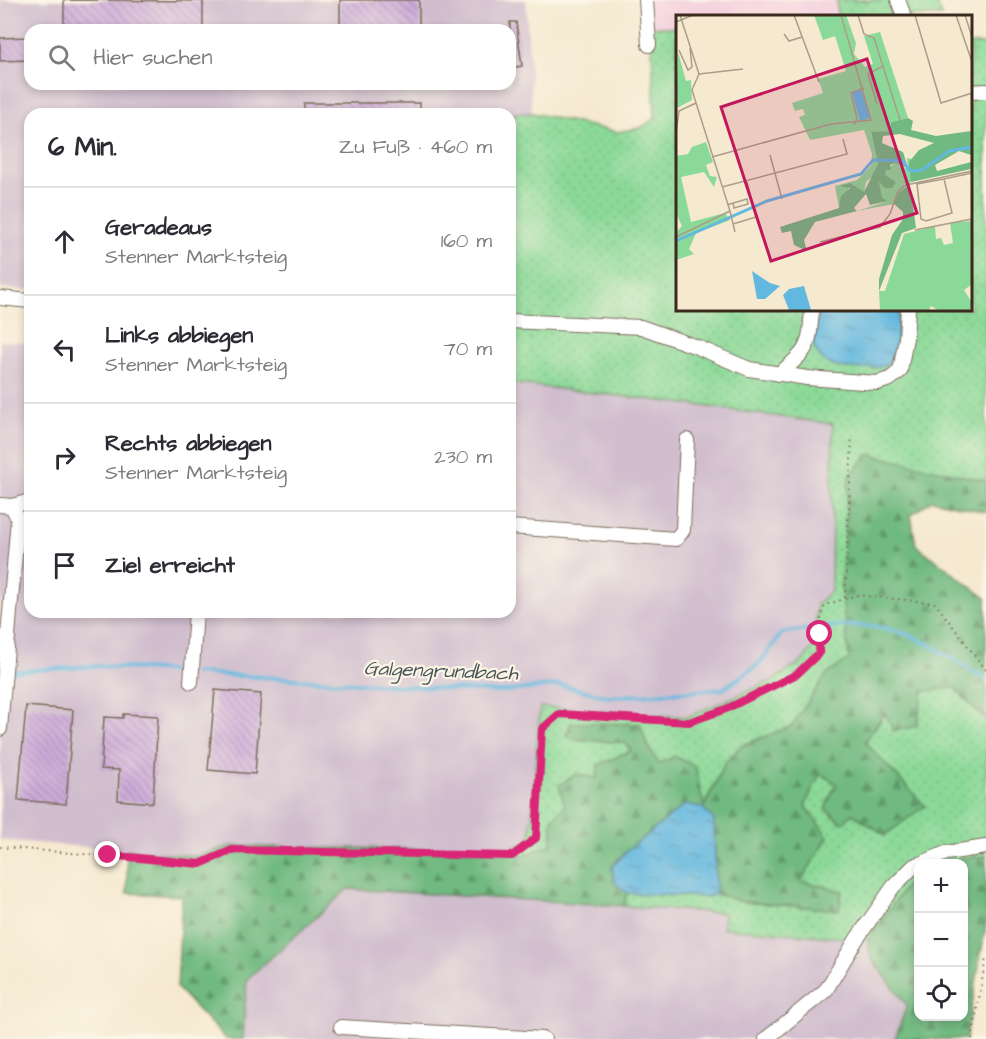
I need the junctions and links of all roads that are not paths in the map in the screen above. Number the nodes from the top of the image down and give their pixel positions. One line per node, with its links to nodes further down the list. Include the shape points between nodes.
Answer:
1 (646, 0): 4 (street)
2 (898, 0): 3 (street)
3 (904, 15)
4 (649, 45)
5 (986, 91): 6 (street)
6 (971, 92)
7 (0, 298): 8 (street)
8 (24, 300)
9 (812, 310): 12 (street, via 806,350)
10 (908, 310): 12 (street, via 900,371 890,379 859,383)
11 (516, 321): 12 (street, via 641,327 749,369)
12 (780, 374)
13 (687, 440): 16 (street, via 683,530 676,539)
14 (24, 502): 15 (street)
15 (6, 506): 19 (street, via 18,519)
16 (516, 527)
17 (196, 618): 18 (street)
18 (191, 682)
19 (0, 729)
20 (986, 847): 21 (street)
21 (931, 859)
22 (914, 868): 25 (street, via 893,887 826,990)
23 (341, 1027): 24 (street)
24 (544, 1039)
25 (766, 1039)

